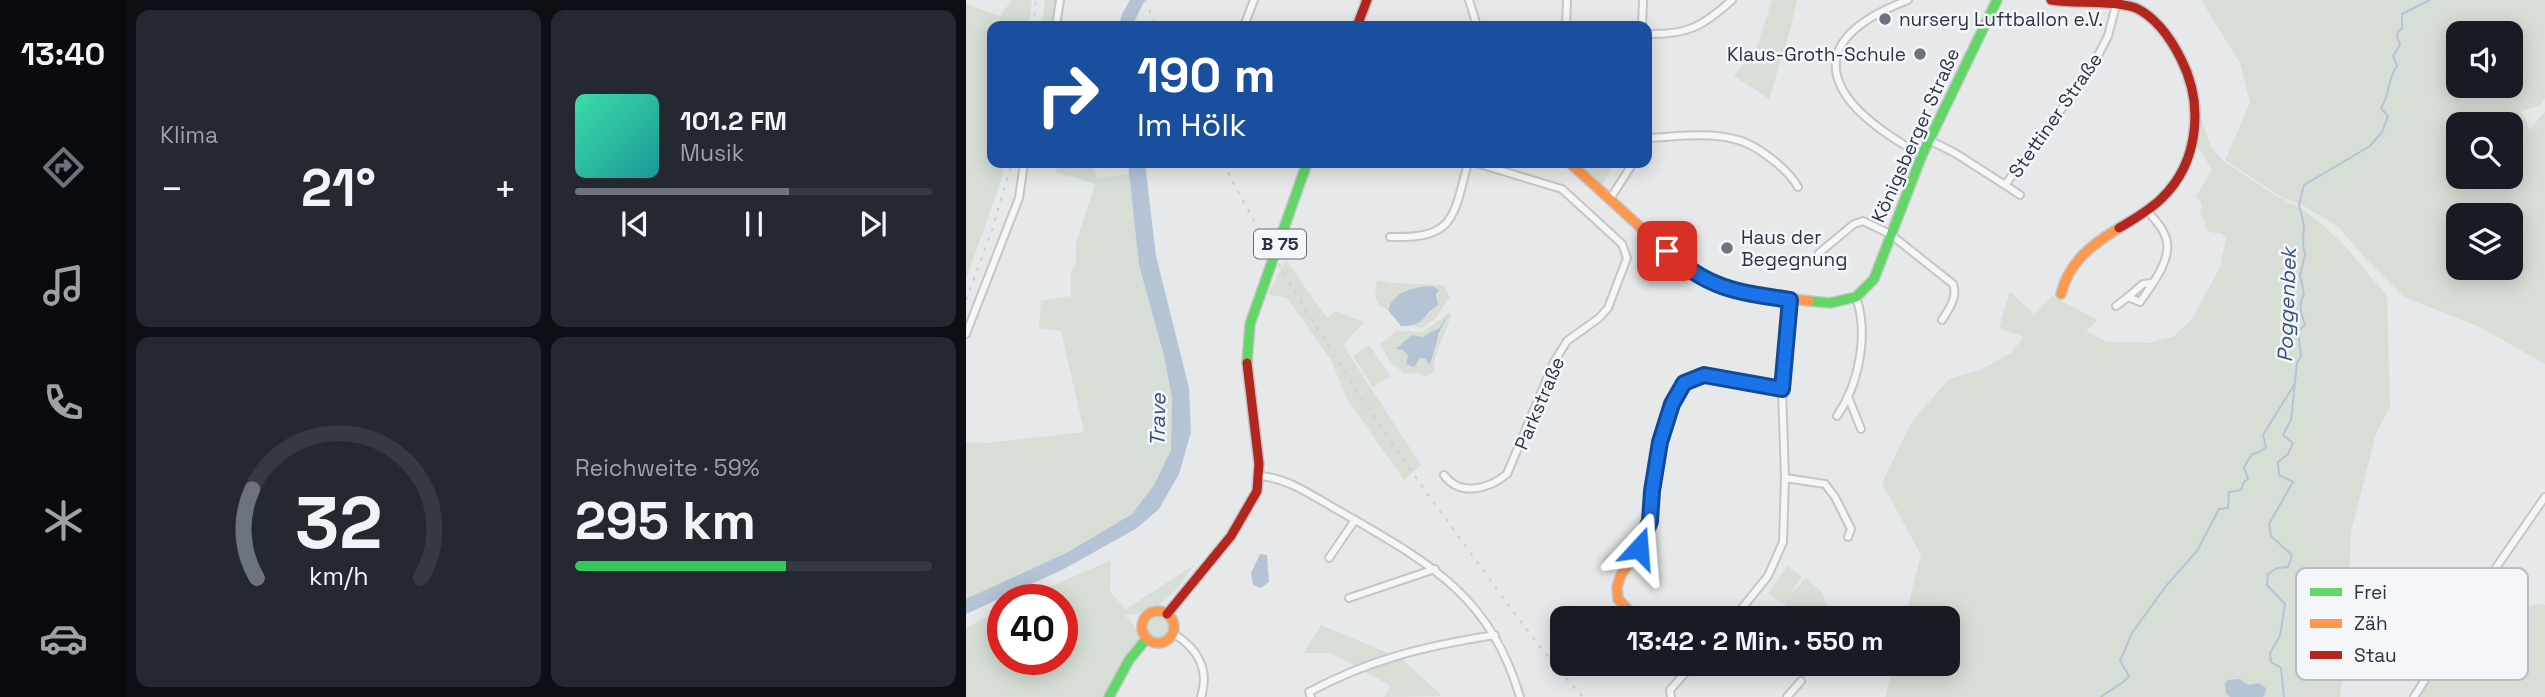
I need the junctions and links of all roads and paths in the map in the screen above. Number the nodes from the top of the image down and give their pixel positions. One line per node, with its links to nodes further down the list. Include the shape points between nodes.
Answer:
1 (1060, 0): 13 (street)
2 (1254, 0): 14 (street)
3 (1367, 0): 15 (street)
4 (1469, 0): 16 (street)
5 (1567, 0): 17 (street)
6 (1643, 0): 18 (street)
7 (1732, 0): 19 (street, via 1687,32)
8 (1908, 0): 22 (street, via 1879,11 1845,36 1835,62 1854,106)
9 (1997, 0): 21 (street, Königsberger Straße)
10 (2051, 0): 11 (street)
11 (2092, 3): 12 (street)
12 (2116, 5): 29 (street, Stettiner Straße, via 2108,36 2090,71); 33 (street, via 2135,7 2179,51 2197,105 2188,160)
13 (1057, 21)
14 (1246, 21)
15 (1359, 21)
16 (1475, 21)
17 (1566, 21)
18 (1642, 21)
19 (1652, 34)
20 (1652, 138): 30 (street, via 1736,139 1787,170)
21 (1929, 140): 22 (street, Königsberger Straße); 29 (street, Stettiner Straße)
22 (1922, 155): 34 (street, Königsberger Straße)
23 (1023, 168): 44 (street, via 1019,198)
24 (1305, 168): 50 (street, B 75, via 1250,324 1247,359)
25 (1467, 168): 35 (street, via 1446,224 1417,237)
26 (1492, 168): 49 (street, Parkstraße, via 1562,190 1622,244 1627,258 1608,308 1567,341 1553,362 1507,474 1477,490 1449,482)
27 (1576, 168): 32 (street)
28 (1630, 168): 32 (street)
29 (2005, 185): 31 (street, Stettiner Straße)
30 (1798, 187)
31 (2020, 195)
32 (1610, 199): 41 (street, via 1684,267 1706,280 1732,291)
33 (2147, 211): 37 (street, via 2166,238 2165,261); 38 (street, via 2083,253 2065,274)
34 (1890, 234): 36 (street, via 1863,221); 39 (street, Königsberger Straße, via 1874,279); 43 (street, via 1953,284 1953,301)
35 (1390, 237)
36 (1819, 253)
37 (2152, 283): 40 (street, via 2143,284); 40 (street, via 2140,302)
38 (2061, 294)
39 (1856, 297): 41 (street, via 1830,303); 46 (street, via 1861,326 1859,359)
40 (2128, 297): 42 (street)
41 (1790, 300): 45 (street)
42 (2116, 306)
43 (1942, 320)
44 (966, 334)
45 (1782, 389): 51 (street); 59 (street, via 1704,375 1684,383 1660,442 1650,521 1617,587 1618,599)
46 (1849, 399): 47 (street); 48 (street)
47 (1837, 416)
48 (1861, 429)
49 (1444, 475)
50 (1260, 476): 53 (street, via 1295,486); 61 (street, B 75, via 1257,491 1231,536)
51 (1785, 478): 54 (street, via 1825,484 1851,528); 60 (street, via 1783,542 1768,576)
52 (2545, 497): 56 (street)
53 (1355, 520): 55 (street); 57 (street)
54 (1848, 537)
55 (1329, 558)
56 (2496, 568)
57 (1435, 569): 58 (street); 63 (street, via 1471,603)
58 (1349, 598)
59 (1625, 606)
60 (1744, 606)
61 (1167, 614): 62 (street, via 1173,622); 64 (street, via 1154,612 1146,617 1143,629)
62 (1172, 633): 64 (street, via 1161,642); 69 (street, via 1190,644 1199,658 1204,677)
63 (1495, 635): 70 (street, via 1374,662 1309,692); 71 (street)
64 (1147, 638): 68 (street)
65 (1681, 676): 72 (street, via 1670,690)
66 (2425, 680): 74 (street)
67 (1801, 681): 73 (street)
68 (1109, 697)
69 (1201, 697)
70 (1311, 697)
71 (1520, 697)
72 (1671, 697)
73 (1787, 697)
74 (2414, 697)

